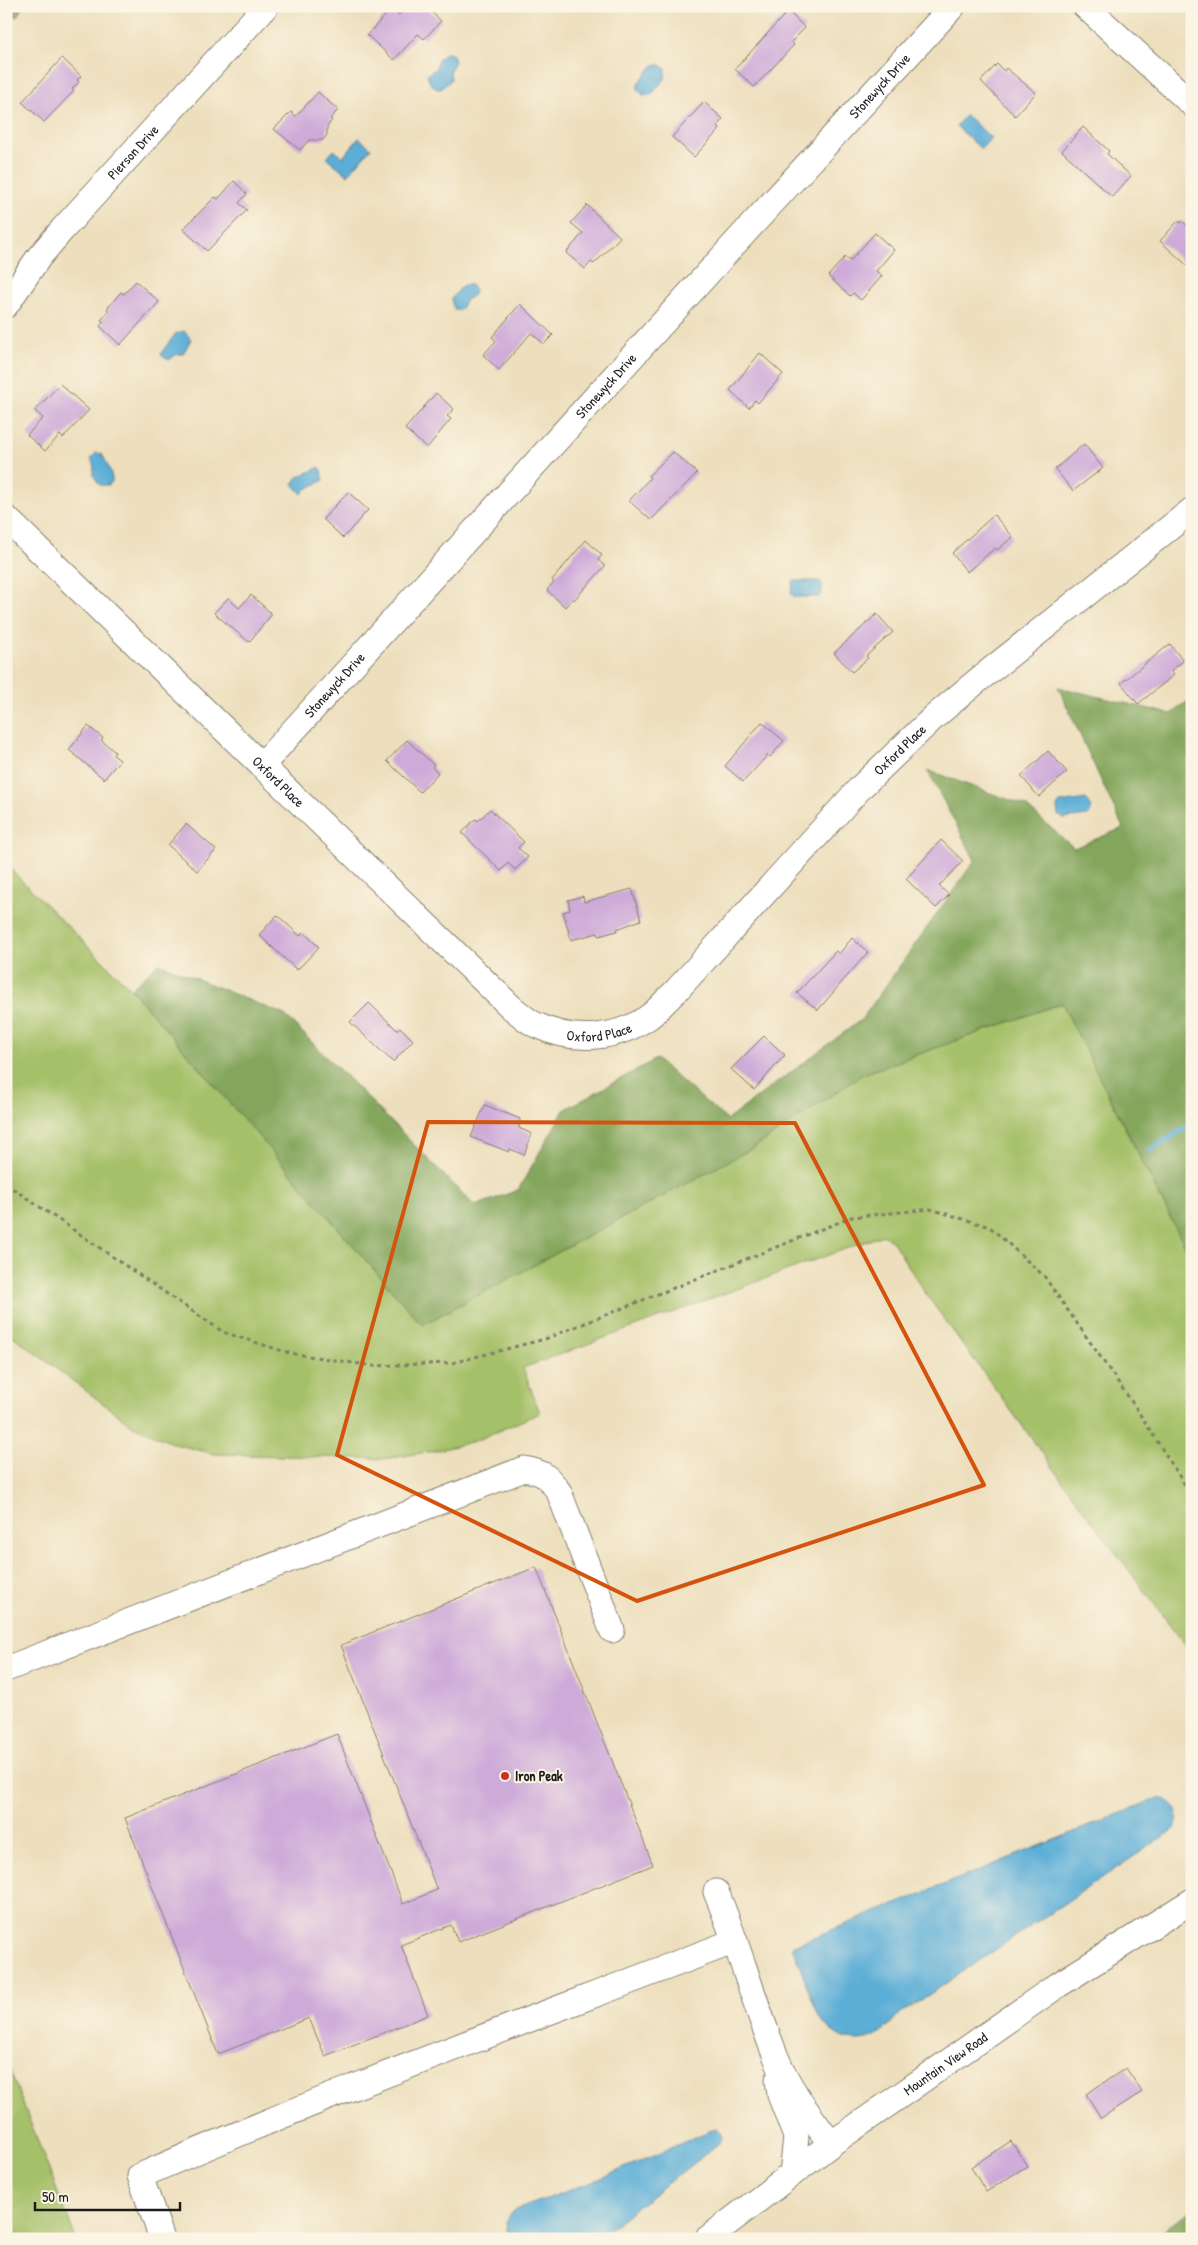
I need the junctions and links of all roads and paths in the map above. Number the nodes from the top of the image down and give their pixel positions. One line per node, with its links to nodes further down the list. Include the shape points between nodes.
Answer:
1 (266, 6): 5 (street, Pierson Drive, via 62,230)
2 (953, 6): 8 (street, Stonewyck Drive)
3 (1085, 6): 4 (street)
4 (1192, 104)
5 (6, 305)
6 (1192, 510): 8 (street, Oxford Place, via 933,718 861,786 652,1015 605,1036 558,1034 511,1008)
7 (6, 518): 8 (street, Oxford Place)
8 (262, 764)
9 (6, 1184): 10 (path, via 224,1332 289,1353 373,1366 452,1363 546,1339 852,1218 930,1209 990,1227 1044,1276 1136,1408)
10 (1192, 1496)
11 (612, 1630): 12 (street, via 559,1492 549,1478 536,1470 524,1468)
12 (6, 1669)
13 (716, 1892): 15 (street)
14 (1192, 1901): 17 (street, Mountain View Road, via 1058,1985)
15 (735, 1941): 16 (street); 19 (street, via 140,2176)
16 (776, 2057): 17 (street, via 795,2094); 18 (street, via 780,2094 796,2137)
17 (831, 2144): 18 (street, Mountain View Road)
18 (792, 2174): 20 (street, Mountain View Road)
19 (162, 2239)
20 (707, 2239)

